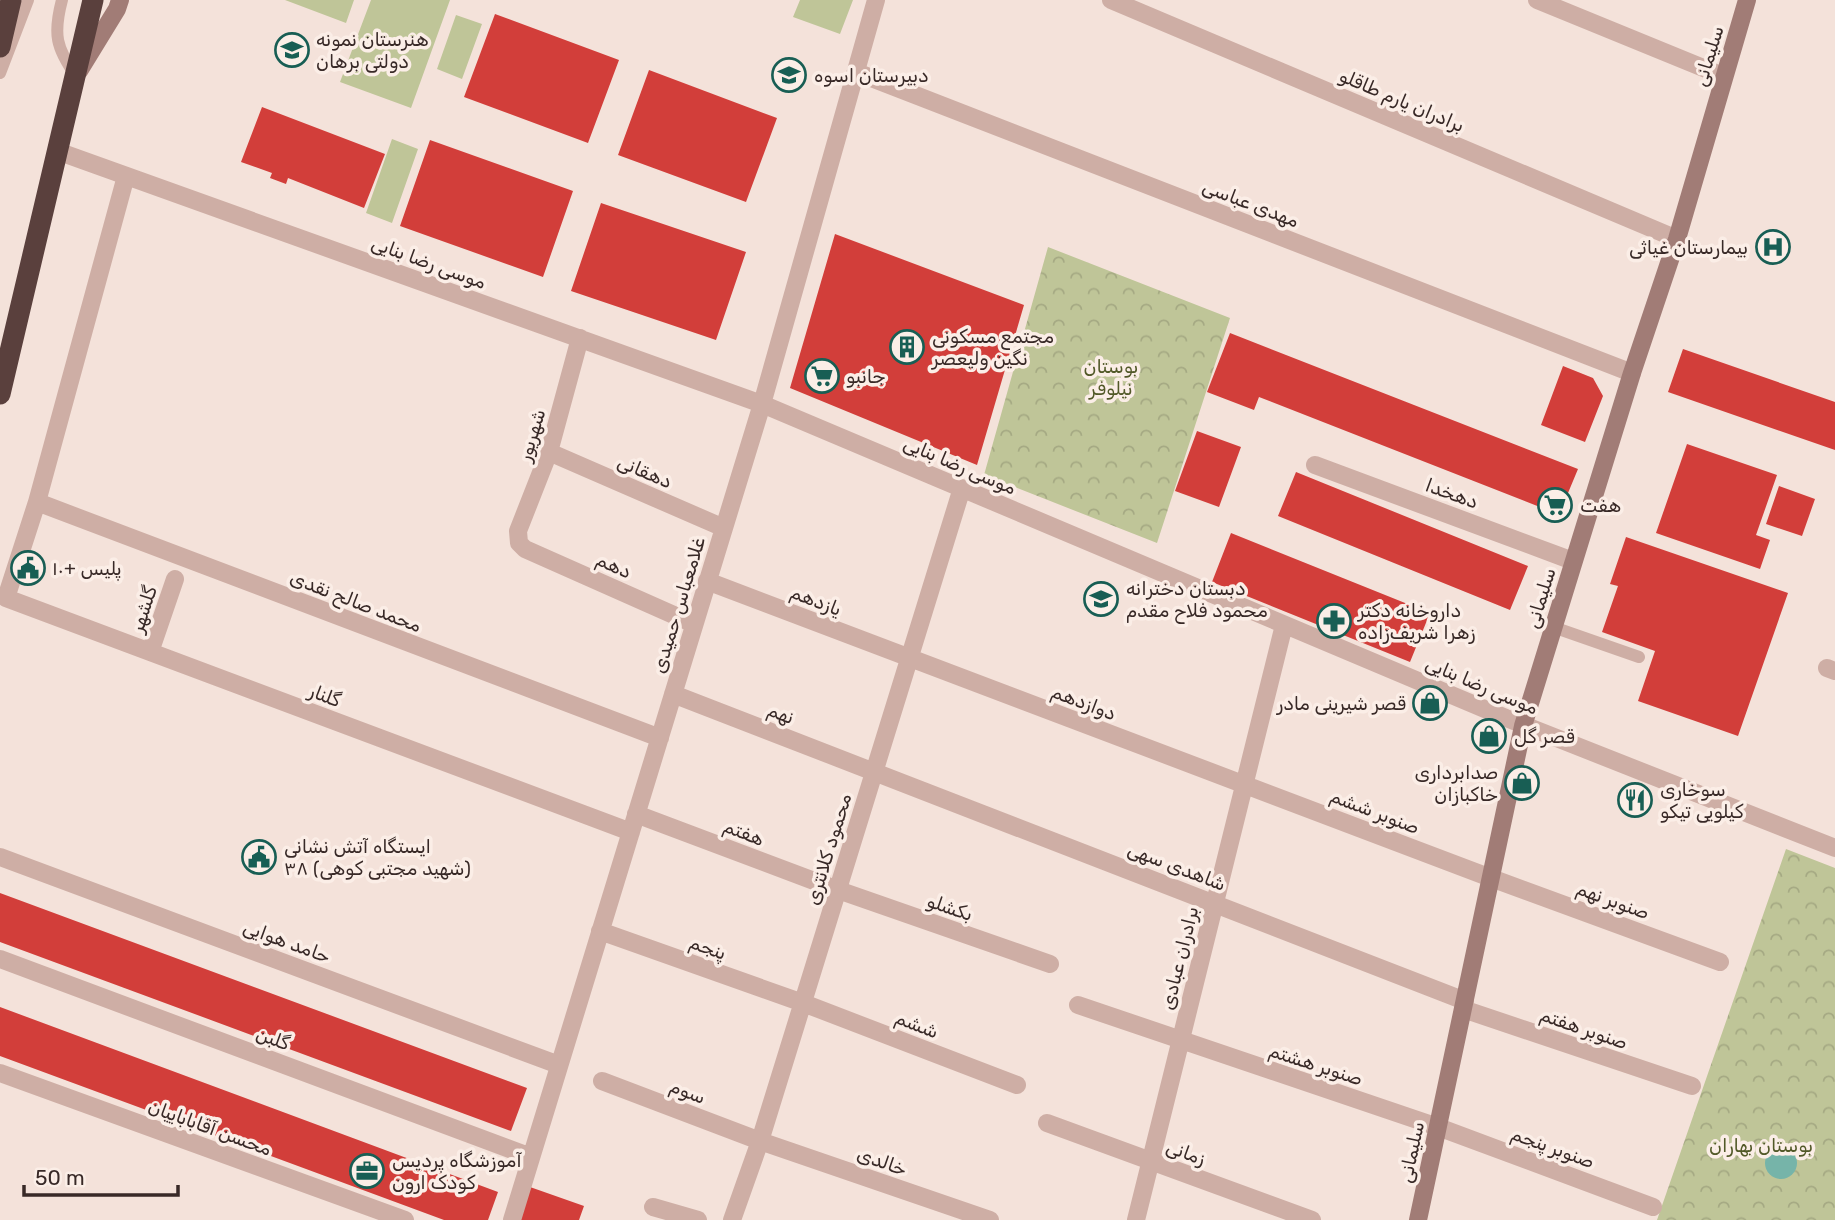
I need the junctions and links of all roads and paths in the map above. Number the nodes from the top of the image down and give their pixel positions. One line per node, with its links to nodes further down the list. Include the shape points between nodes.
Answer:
1 (10, 0): 12 (highway)
2 (28, 0): 14 (lane)
3 (62, 0): 16 (lane, via 57,21 60,54)
4 (93, 0): 16 (highway)
5 (120, 0): 16 (main road)
6 (876, 0): 13 (street, غلامعباس حمیدی)
7 (1111, 0): 19 (street, برادران یارم طاقلو)
8 (1537, 0): 15 (street)
9 (1747, 0): 11 (main road, سلیمانی)
10 (1762, 0): 11 (main road)
11 (1740, 24): 15 (main road, سلیمانی)
12 (0, 47)
13 (856, 72): 21 (street, مهدی عباسی); 23 (street, غلامعباس حمیدی)
14 (0, 73)
15 (1723, 76): 19 (main road, سلیمانی)
16 (76, 77): 17 (highway)
17 (57, 151): 18 (street, موسی رضا بنایی); 22 (highway)
18 (125, 176): 20 (street, موسی رضا بنایی); 27 (street)
19 (1677, 239): 21 (main road, سلیمانی)
20 (580, 338): 23 (street, موسی رضا بنایی); 24 (street, شهریور)
21 (1632, 373): 30 (main road, سلیمانی)
22 (0, 394)
23 (762, 404): 26 (street, موسی رضا بنایی); 28 (street, غلامعباس حمیدی)
24 (549, 452): 28 (street, دهقانی); 29 (street, شهریور, via 519,531)
25 (1315, 465): 30 (street, دهخدا)
26 (962, 488): 34 (street, موسی رضا بنایی); 38 (street, محمود کلانتری)
27 (37, 502): 36 (street, گلنار, via 6,598); 41 (street, محمد صالح نقدی)
28 (724, 528): 32 (street, غلامعباس حمیدی)
29 (519, 543): 33 (street, دهم)
30 (1573, 561): 35 (main road, سلیمانی)
31 (175, 579): 36 (street, گلشهر)
32 (707, 581): 33 (street, غلامعباس حمیدی); 38 (street, یازدهم)
33 (694, 624): 39 (street, غلامعباس حمیدی)
34 (1284, 625): 40 (street, موسی رضا بنایی); 43 (street, برادران عبادی)
35 (1553, 627): 37 (lane); 40 (main road, سلیمانی)
36 (150, 652): 45 (street, گلنار)
37 (1639, 657)
38 (909, 658): 42 (street, محمود کلانتری); 43 (street, دوازدهم)
39 (673, 694): 41 (street, غلامعباس حمیدی); 42 (street, نهم)
40 (1523, 726): 46 (street, موسی رضا بنایی); 48 (main road, سلیمانی)
41 (660, 738): 44 (street, غلامعباس حمیدی)
42 (874, 772): 49 (street, محمود کلانتری); 50 (street, شاهدی سهی)
43 (1244, 784): 48 (street, صنوبر ششم); 50 (street, برادران عبادی)
44 (636, 814): 45 (street, غلامعباس حمیدی); 49 (street, هفتم)
45 (631, 832): 51 (street, غلامعباس حمیدی)
46 (1835, 848)
47 (0, 857): 59 (street, حامد هوایی)
48 (1491, 878): 53 (street, صنوبر نهم); 56 (main road, سلیمانی)
49 (838, 890): 54 (street, بکشلو); 55 (street, محمود کلانتری)
50 (1215, 904): 56 (street, شاهدی سهی); 58 (street, برادران عبادی)
51 (600, 931): 55 (street, پنجم); 59 (street, غلامعباس حمیدی)
52 (0, 959): 67 (street, گلبن)
53 (1720, 962)
54 (1049, 964)
55 (803, 1003): 62 (street, ششم); 66 (street, محمود کلانتری)
56 (1464, 1005): 63 (street, صنوبر هفتم); 65 (main road, سلیمانی)
57 (1078, 1006): 58 (street, صنوبر هشتم)
58 (1180, 1041): 65 (street, صنوبر هشتم); 68 (street, برادران عبادی)
59 (559, 1065): 67 (street, غلامعباس حمیدی)
60 (0, 1073): 71 (street, محسن آقاباباییان)
61 (602, 1081): 66 (street, سوم)
62 (1017, 1085)
63 (1692, 1086)
64 (1047, 1123): 68 (street, زمانی)
65 (1438, 1126): 70 (street, صنوبر پنجم); 78 (main road, سلیمانی)
66 (760, 1141): 74 (street, محمود کلانتری); 75 (street, خالدی)
67 (531, 1157): 72 (street, غلامعباس حمیدی)
68 (1152, 1161): 76 (street, برادران عبادی); 77 (street, زمانی)
69 (653, 1207): 73 (street)
70 (1653, 1207)
71 (405, 1220)
72 (512, 1220)
73 (698, 1220)
74 (732, 1220)
75 (990, 1220)
76 (1136, 1220)
77 (1312, 1220)
78 (1419, 1220)

